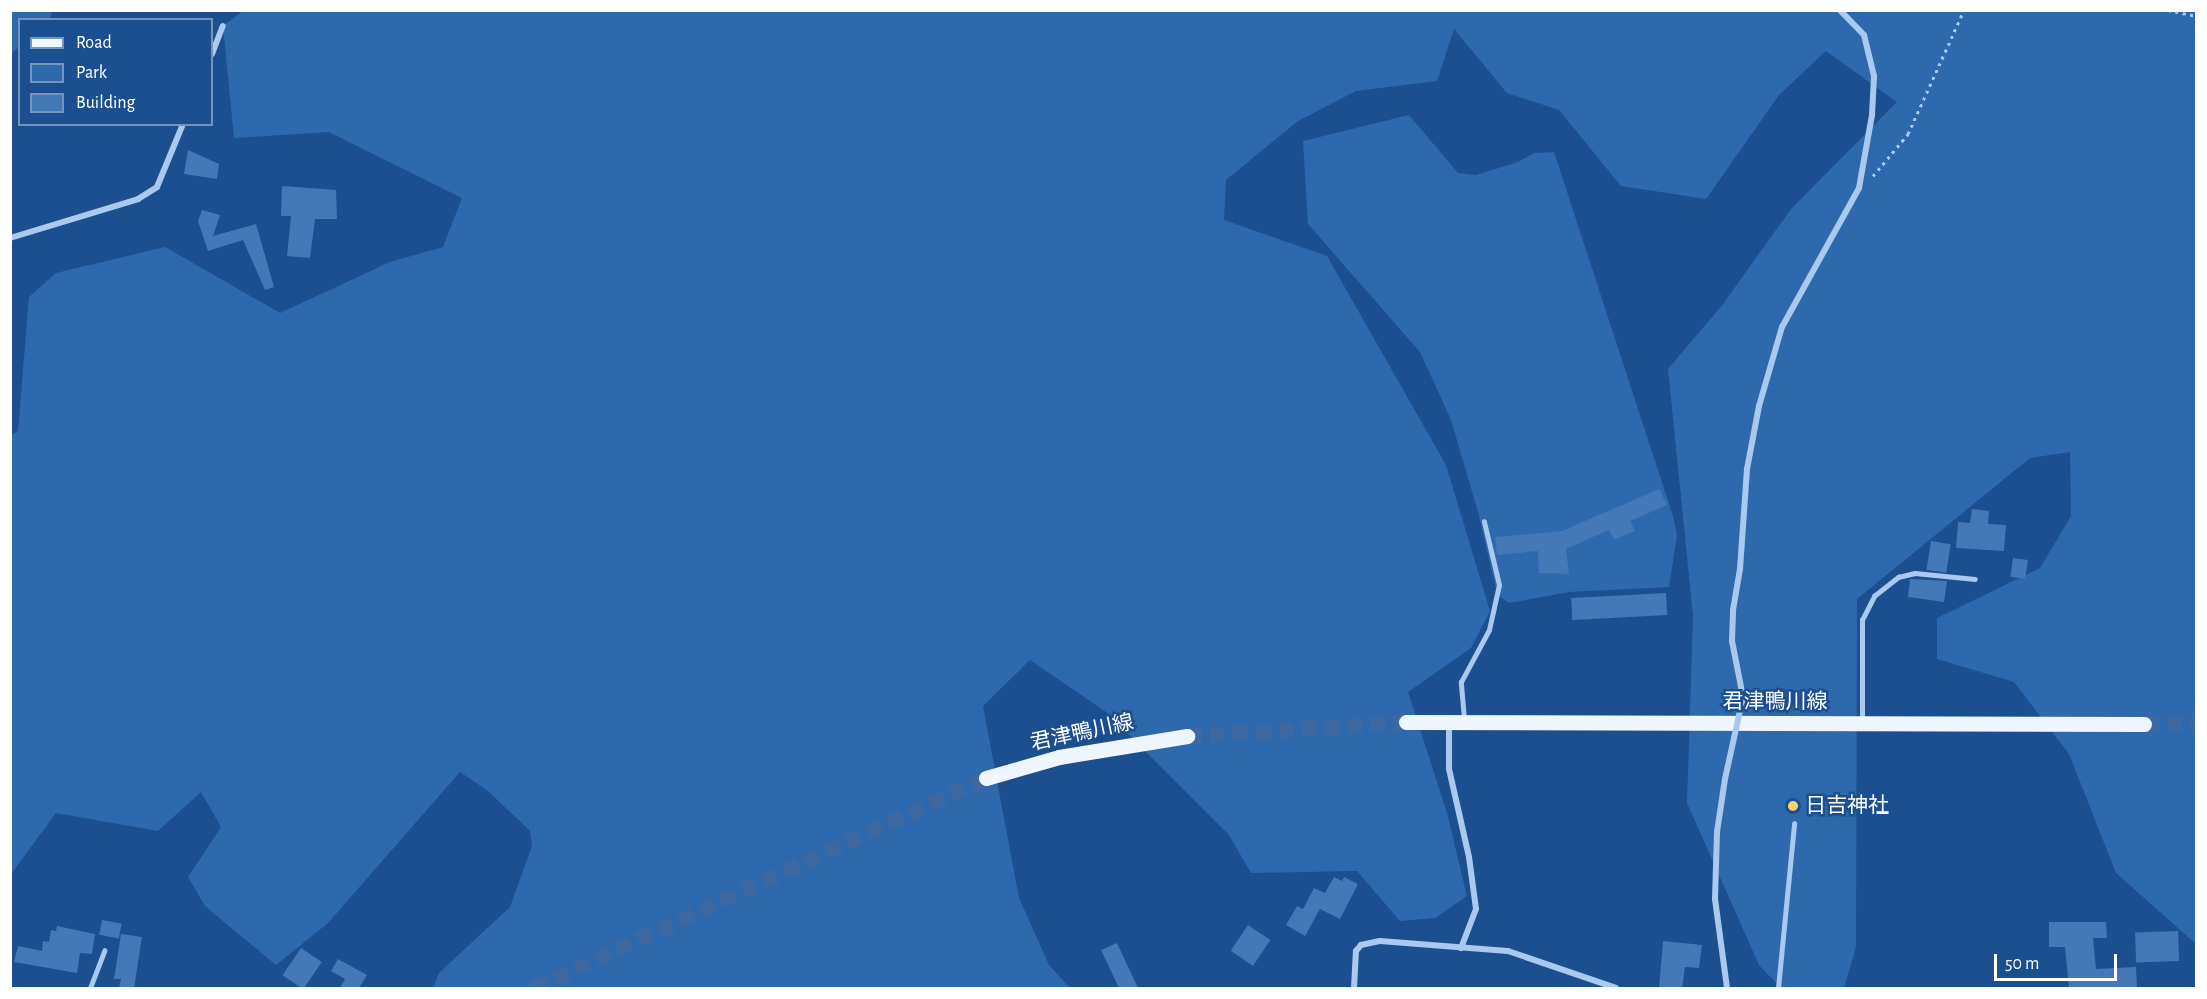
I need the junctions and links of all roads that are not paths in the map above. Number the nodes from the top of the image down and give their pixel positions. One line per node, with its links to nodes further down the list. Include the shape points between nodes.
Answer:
1 (1840, 10): 20 (street, bridge, via 1864,35 1874,76 1872,115 1859,188 1782,327 1747,469 1732,641 1743,697 1717,832 1715,899)
2 (223, 26): 3 (street)
3 (213, 51)
4 (182, 126): 5 (street, via 157,187 138,199)
5 (10, 238)
6 (1484, 522): 9 (lane, via 1499,585 1489,630 1461,682)
7 (1975, 579): 10 (lane, via 1915,573 1898,577 1874,596 1862,620)
8 (1406, 722): 9 (main road, 君津鴨川線)
9 (1457, 722): 10 (main road, 君津鴨川線); 15 (street, via 1449,769 1476,909)
10 (1862, 723): 11 (main road, 君津鴨川線)
11 (2144, 724)
12 (1188, 736): 13 (main road, 君津鴨川線, via 1059,758)
13 (986, 778)
14 (1794, 825): 21 (lane)
15 (1461, 948): 18 (street, via 1380,941 1361,945 1356,951); 19 (street, via 1508,951)
16 (104, 951): 17 (lane)
17 (90, 988)
18 (1354, 988)
19 (1616, 988)
20 (1727, 988)
21 (1778, 988)

